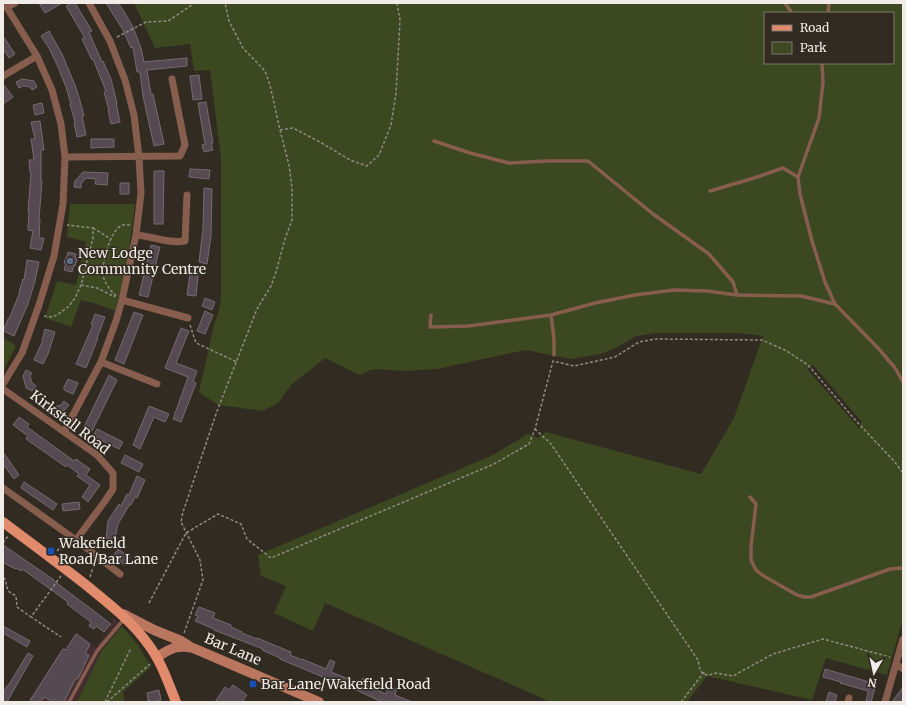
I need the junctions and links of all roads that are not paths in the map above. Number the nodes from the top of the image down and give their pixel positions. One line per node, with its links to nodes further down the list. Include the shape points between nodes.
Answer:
1 (15, 3): 4 (street)
2 (89, 3): 12 (street, via 110,41 125,80 134,115)
3 (785, 3): 5 (lane)
4 (6, 5): 6 (street)
5 (791, 12)
6 (37, 56): 8 (street); 11 (street, via 52,90 61,124)
7 (822, 64): 13 (lane, via 819,118)
8 (3, 76)
9 (172, 79): 12 (street, via 185,145 180,156)
10 (434, 141): 17 (lane, via 509,162 588,161 653,214 709,254 733,282)
11 (65, 157): 12 (street); 26 (street, via 63,204 54,256 22,354)
12 (139, 157): 16 (street, via 141,193)
13 (798, 177): 14 (lane, via 783,168); 19 (lane, via 812,241)
14 (710, 191)
15 (187, 195): 16 (street, via 185,241)
16 (136, 235): 18 (street)
17 (737, 295): 19 (lane, via 801,296); 21 (lane, via 674,290 595,303)
18 (122, 300): 22 (street); 24 (street)
19 (835, 304): 25 (lane, via 878,348)
20 (431, 315): 21 (lane, via 430,327 468,326)
21 (551, 315): 23 (lane)
22 (188, 318)
23 (554, 355)
24 (100, 362): 27 (street); 29 (street)
25 (903, 382)
26 (3, 384)
27 (157, 384)
28 (3, 389): 29 (street, Kirkstall Road)
29 (64, 432): 33 (street, Kirkstall Road, via 97,455 113,473 113,489)
30 (3, 488): 33 (street)
31 (750, 497): 34 (lane, via 756,504 751,560 762,575 796,595 811,597 890,569)
32 (3, 522): 36 (main road)
33 (76, 540): 35 (street)
34 (903, 568)
35 (120, 574)
36 (122, 615): 38 (main road); 39 (main road); 42 (lane, via 97,652)
37 (903, 639): 40 (street)
38 (193, 648): 39 (main road, Bar Lane, via 179,646); 44 (main road, Bar Lane)
39 (157, 657): 43 (main road)
40 (896, 662): 41 (street); 45 (street)
41 (903, 670)
42 (70, 702)
43 (176, 702)
44 (319, 702)
45 (885, 702)

